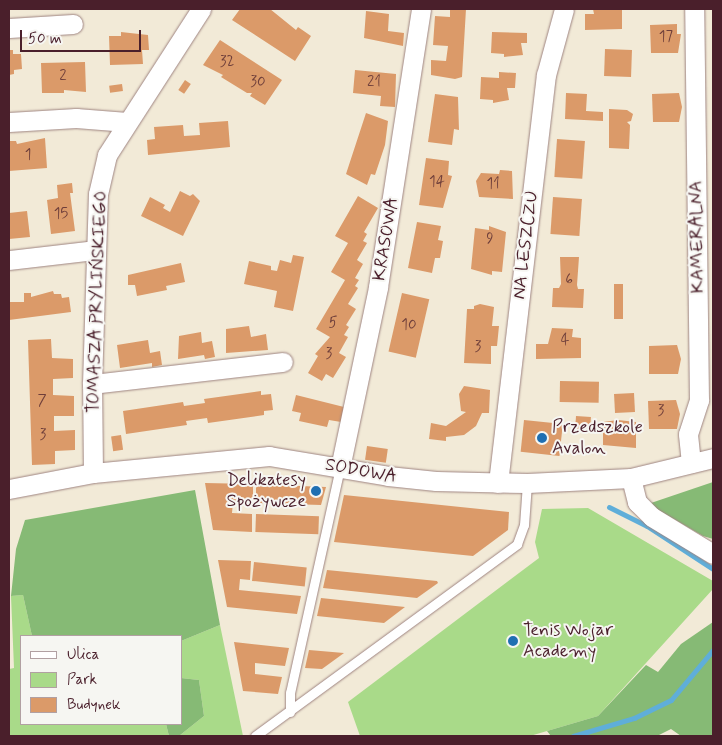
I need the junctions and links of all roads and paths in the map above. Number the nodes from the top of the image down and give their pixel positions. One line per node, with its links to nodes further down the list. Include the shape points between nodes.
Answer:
1 (201, 9): 8 (street, TOMASZA PRYLIŃSKIEGO)
2 (421, 9): 15 (street, KRASOWA, via 378,287)
3 (564, 9): 18 (street, NA LESZCZU, via 546,75)
4 (694, 9): 14 (street, KAMERALNA, via 699,400 688,434)
5 (73, 24): 6 (street)
6 (9, 28)
7 (9, 122): 8 (street, via 76,118)
8 (127, 122): 9 (street, TOMASZA PRYLIŃSKIEGO, via 107,155 98,194)
9 (95, 250): 10 (street); 12 (street, TOMASZA PRYLIŃSKIEGO)
10 (9, 260)
11 (283, 362): 12 (street)
12 (92, 384): 16 (street, TOMASZA PRYLIŃSKIEGO)
13 (713, 458): 14 (street, SODOWA)
14 (691, 463): 17 (street, SODOWA)
15 (340, 468): 16 (street, SODOWA, via 269,456); 18 (street, SODOWA, via 436,481); 22 (lane, via 290,692)
16 (94, 473): 20 (street, SODOWA)
17 (631, 478): 19 (street, SODOWA); 21 (street, via 637,502 652,517)
18 (498, 482): 19 (street, SODOWA)
19 (528, 483): 22 (lane, via 524,525 517,544)
20 (9, 489)
21 (713, 554)
22 (290, 712): 23 (lane)
23 (255, 736)

